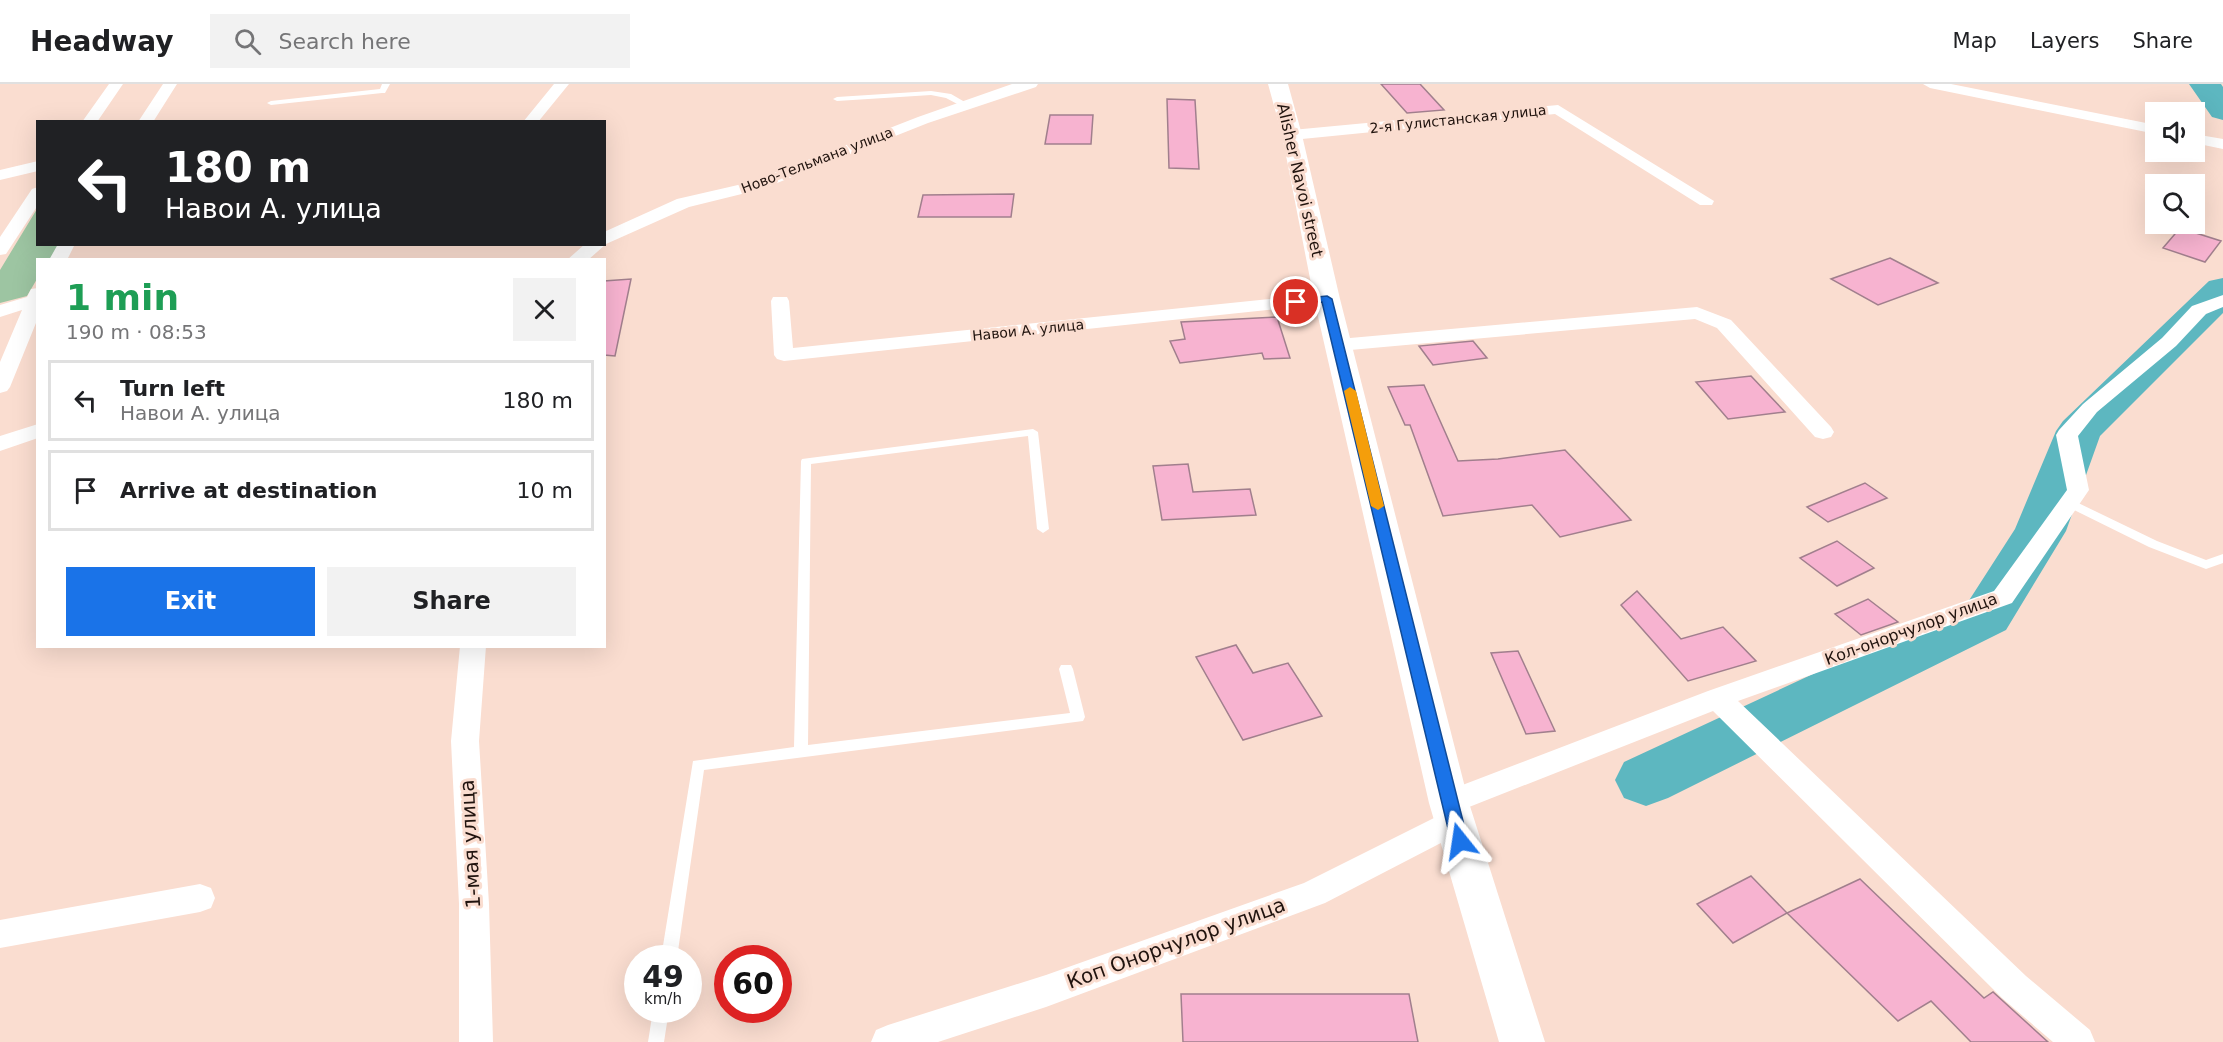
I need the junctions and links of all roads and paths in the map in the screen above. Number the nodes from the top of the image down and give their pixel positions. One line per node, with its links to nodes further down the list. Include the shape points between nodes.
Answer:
1 (116, 84): 11 (street)
2 (170, 84): 12 (street)
3 (386, 84): 9 (lane, via 381,91)
4 (562, 84): 13 (street)
5 (1031, 84): 10 (street, Ново-Тельмана улица)
6 (1278, 84): 15 (main road, Alisher Navoi street)
7 (1930, 84): 14 (street)
8 (837, 99): 10 (lane, via 931,93)
9 (270, 103)
10 (966, 105): 22 (street, Ново-Тельмана улица, via 756,186 683,203)
11 (90, 120)
12 (147, 120)
13 (532, 120)
14 (2145, 128)
15 (1292, 135): 21 (street, 2-я Гулистанская улица, via 1558,109); 27 (main road, Alisher Navoi street)
16 (2205, 140): 17 (street)
17 (2223, 144)
18 (36, 166): 19 (street)
19 (0, 175)
20 (36, 195): 24 (street)
21 (1706, 201)
22 (606, 236)
23 (593, 246): 25 (street, Ново-Тельмана улица)
24 (0, 250)
25 (578, 258)
26 (35, 297): 30 (street); 32 (street)
27 (1327, 299): 28 (street, Навои А. улица, via 784,355); 31 (main road, Alisher Navoi street)
28 (780, 301)
29 (2223, 301): 36 (street, Кол-онорчулор улица, via 2199,310 2169,342 2090,408 2067,435 2078,490)
30 (0, 310)
31 (1339, 345): 34 (street, via 1697,313 1724,324); 43 (main road, Alisher Navoi street)
32 (0, 387)
33 (36, 431): 35 (street)
34 (1823, 432)
35 (0, 444)
36 (2070, 503): 38 (lane, via 2206,565); 41 (street, Кол-онорчулор улица, via 2003,597)
37 (1043, 529): 42 (lane, via 1033,432 806,461)
38 (2223, 558)
39 (473, 648): 48 (street, 1-мая улица, via 465,741 474,904)
40 (1066, 669): 42 (lane, via 1078,717)
41 (1717, 698): 43 (street, Кол-онорчулор улица); 52 (street, via 2014,987)
42 (801, 752): 46 (lane, via 698,765)
43 (1452, 813): 50 (street, Коп Онорчулор улица, via 1314,893 1046,991); 51 (main road, Alisher Navoi street)
44 (200, 898): 45 (street)
45 (0, 934)
46 (671, 945)
47 (659, 1023): 49 (lane)
48 (476, 1042)
49 (656, 1042)
50 (888, 1042)
51 (1522, 1042)
52 (2078, 1042)

